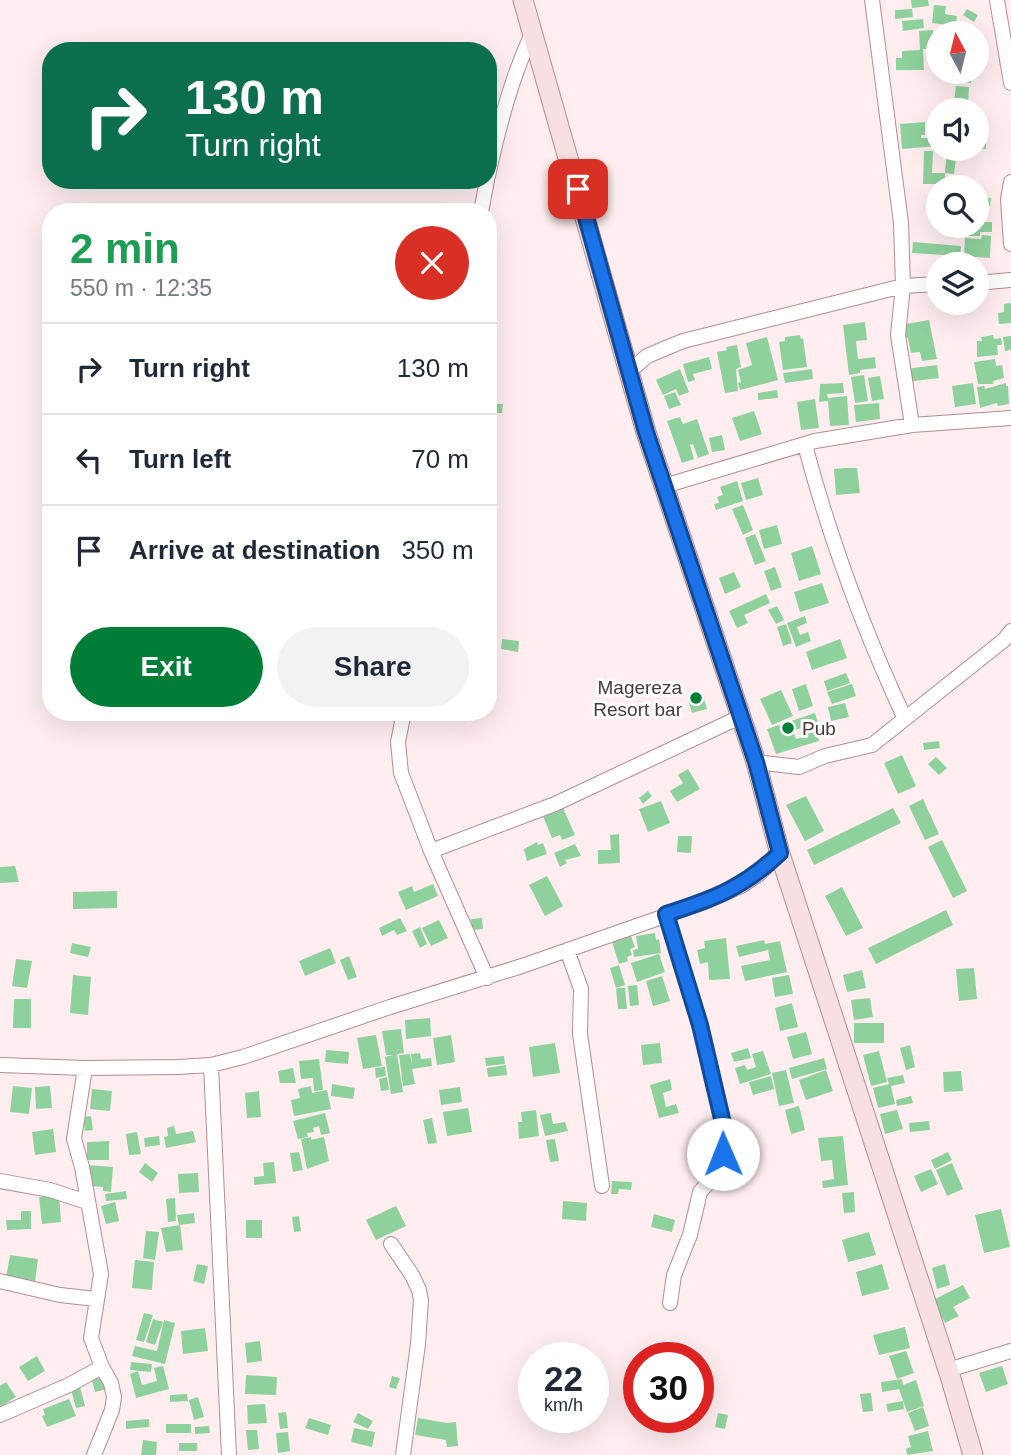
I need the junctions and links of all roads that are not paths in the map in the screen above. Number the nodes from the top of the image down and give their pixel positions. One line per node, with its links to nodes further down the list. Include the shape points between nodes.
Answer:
1 (523, 0): 4 (street)
2 (872, 0): 12 (street, via 901,223)
3 (997, 0): 5 (street)
4 (533, 32): 6 (street); 13 (street)
5 (1011, 83)
6 (497, 138)
7 (1011, 182): 8 (street)
8 (1011, 244)
9 (1011, 280): 10 (street)
10 (989, 282)
11 (926, 284): 12 (street)
12 (903, 285): 13 (street, via 682,341 647,356); 15 (street, via 898,335)
13 (629, 372): 17 (street)
14 (1011, 418): 15 (street)
15 (912, 425): 16 (street)
16 (805, 444): 17 (street); 20 (street, via 834,544)
17 (664, 486): 19 (street)
18 (1011, 631): 20 (street)
19 (740, 717): 22 (street); 23 (street, via 555,804)
20 (905, 719): 22 (street, via 883,738 860,749 799,767)
21 (402, 721): 23 (street, via 398,742 401,773)
22 (756, 762): 24 (street)
23 (431, 851): 27 (street)
24 (780, 853): 25 (street, via 741,886); 40 (street)
25 (666, 914): 26 (street); 37 (street, via 700,1025 725,1146 716,1174 700,1192)
26 (568, 950): 27 (street); 32 (street, via 581,989 580,1034)
27 (487, 978): 29 (street)
28 (0, 1065): 30 (street)
29 (211, 1065): 30 (street); 43 (street)
30 (85, 1068): 33 (street, via 74,1139)
31 (0, 1181): 33 (street)
32 (602, 1186)
33 (87, 1202): 36 (street, via 101,1274)
34 (391, 1244): 44 (street, via 412,1275 421,1300)
35 (0, 1281): 36 (street)
36 (96, 1299): 39 (street, via 91,1338)
37 (670, 1303)
38 (1011, 1351): 40 (street)
39 (102, 1367): 41 (street); 42 (street, via 114,1396)
40 (948, 1370): 45 (street)
41 (0, 1415)
42 (94, 1455)
43 (229, 1455)
44 (403, 1455)
45 (973, 1455)

